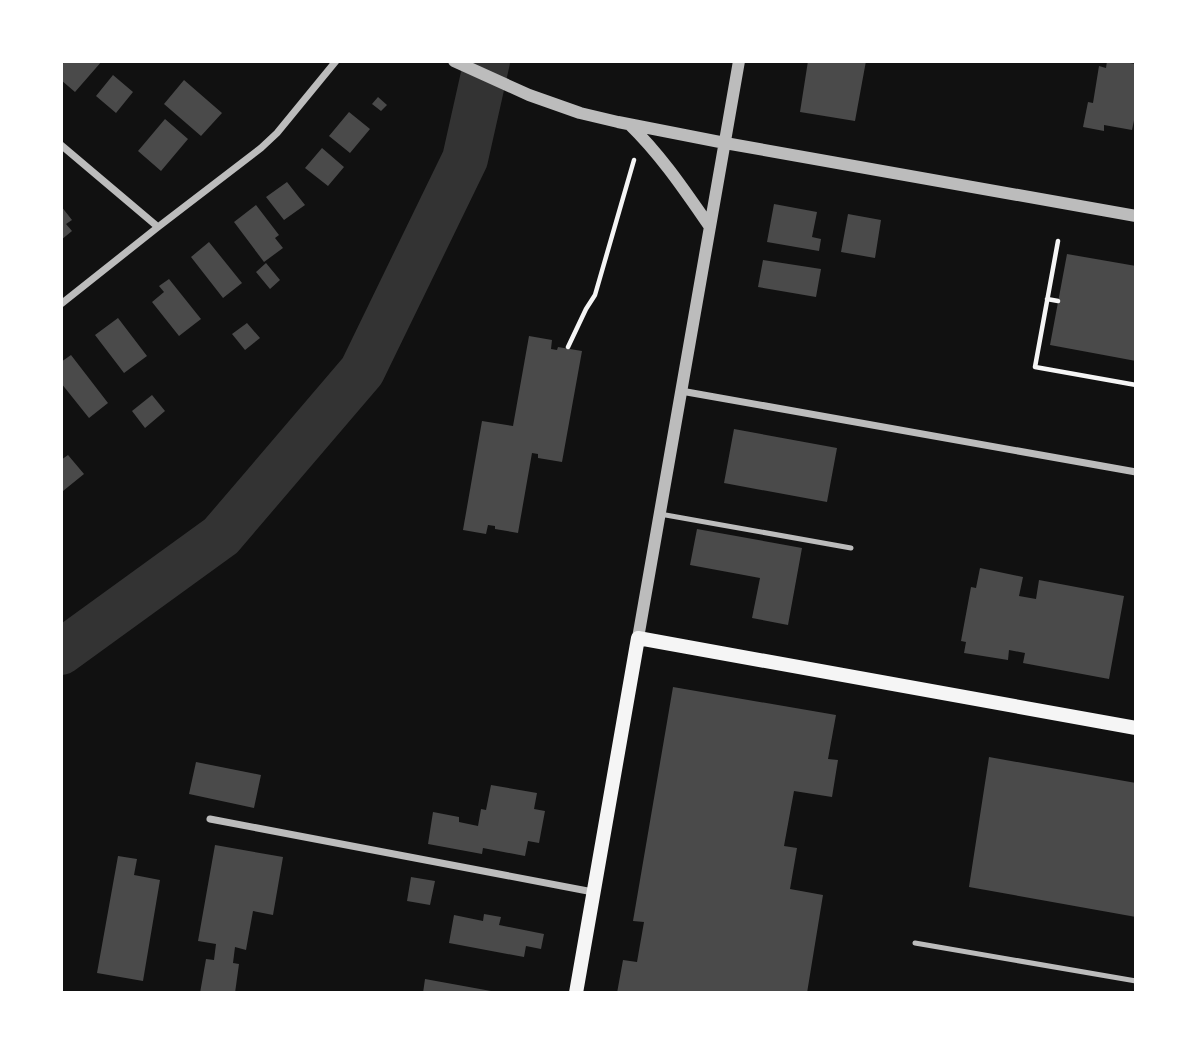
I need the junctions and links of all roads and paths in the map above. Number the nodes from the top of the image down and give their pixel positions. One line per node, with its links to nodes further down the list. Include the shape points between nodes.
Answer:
1 (336, 61): 9 (street, via 261,148)
2 (454, 61): 4 (street, via 529,95)
3 (739, 61): 5 (street)
4 (623, 123): 5 (street); 10 (street, via 647,142)
5 (725, 143): 8 (street); 10 (street)
6 (61, 145): 9 (street)
7 (634, 160): 15 (path, via 595,295)
8 (1136, 216)
9 (158, 227): 14 (street)
10 (710, 227): 17 (street)
11 (1058, 241): 12 (path)
12 (1047, 299): 13 (path); 16 (path, via 1035,367)
13 (1058, 301)
14 (61, 304)
15 (568, 346)
16 (1136, 385)
17 (681, 391): 18 (street); 19 (street)
18 (1136, 472)
19 (660, 513): 20 (lane); 21 (street)
20 (850, 548)
21 (638, 638): 22 (main road); 24 (main road)
22 (1136, 728)
23 (210, 819): 24 (street)
24 (594, 892): 27 (main road)
25 (915, 943): 26 (lane)
26 (1136, 981)
27 (576, 993)

